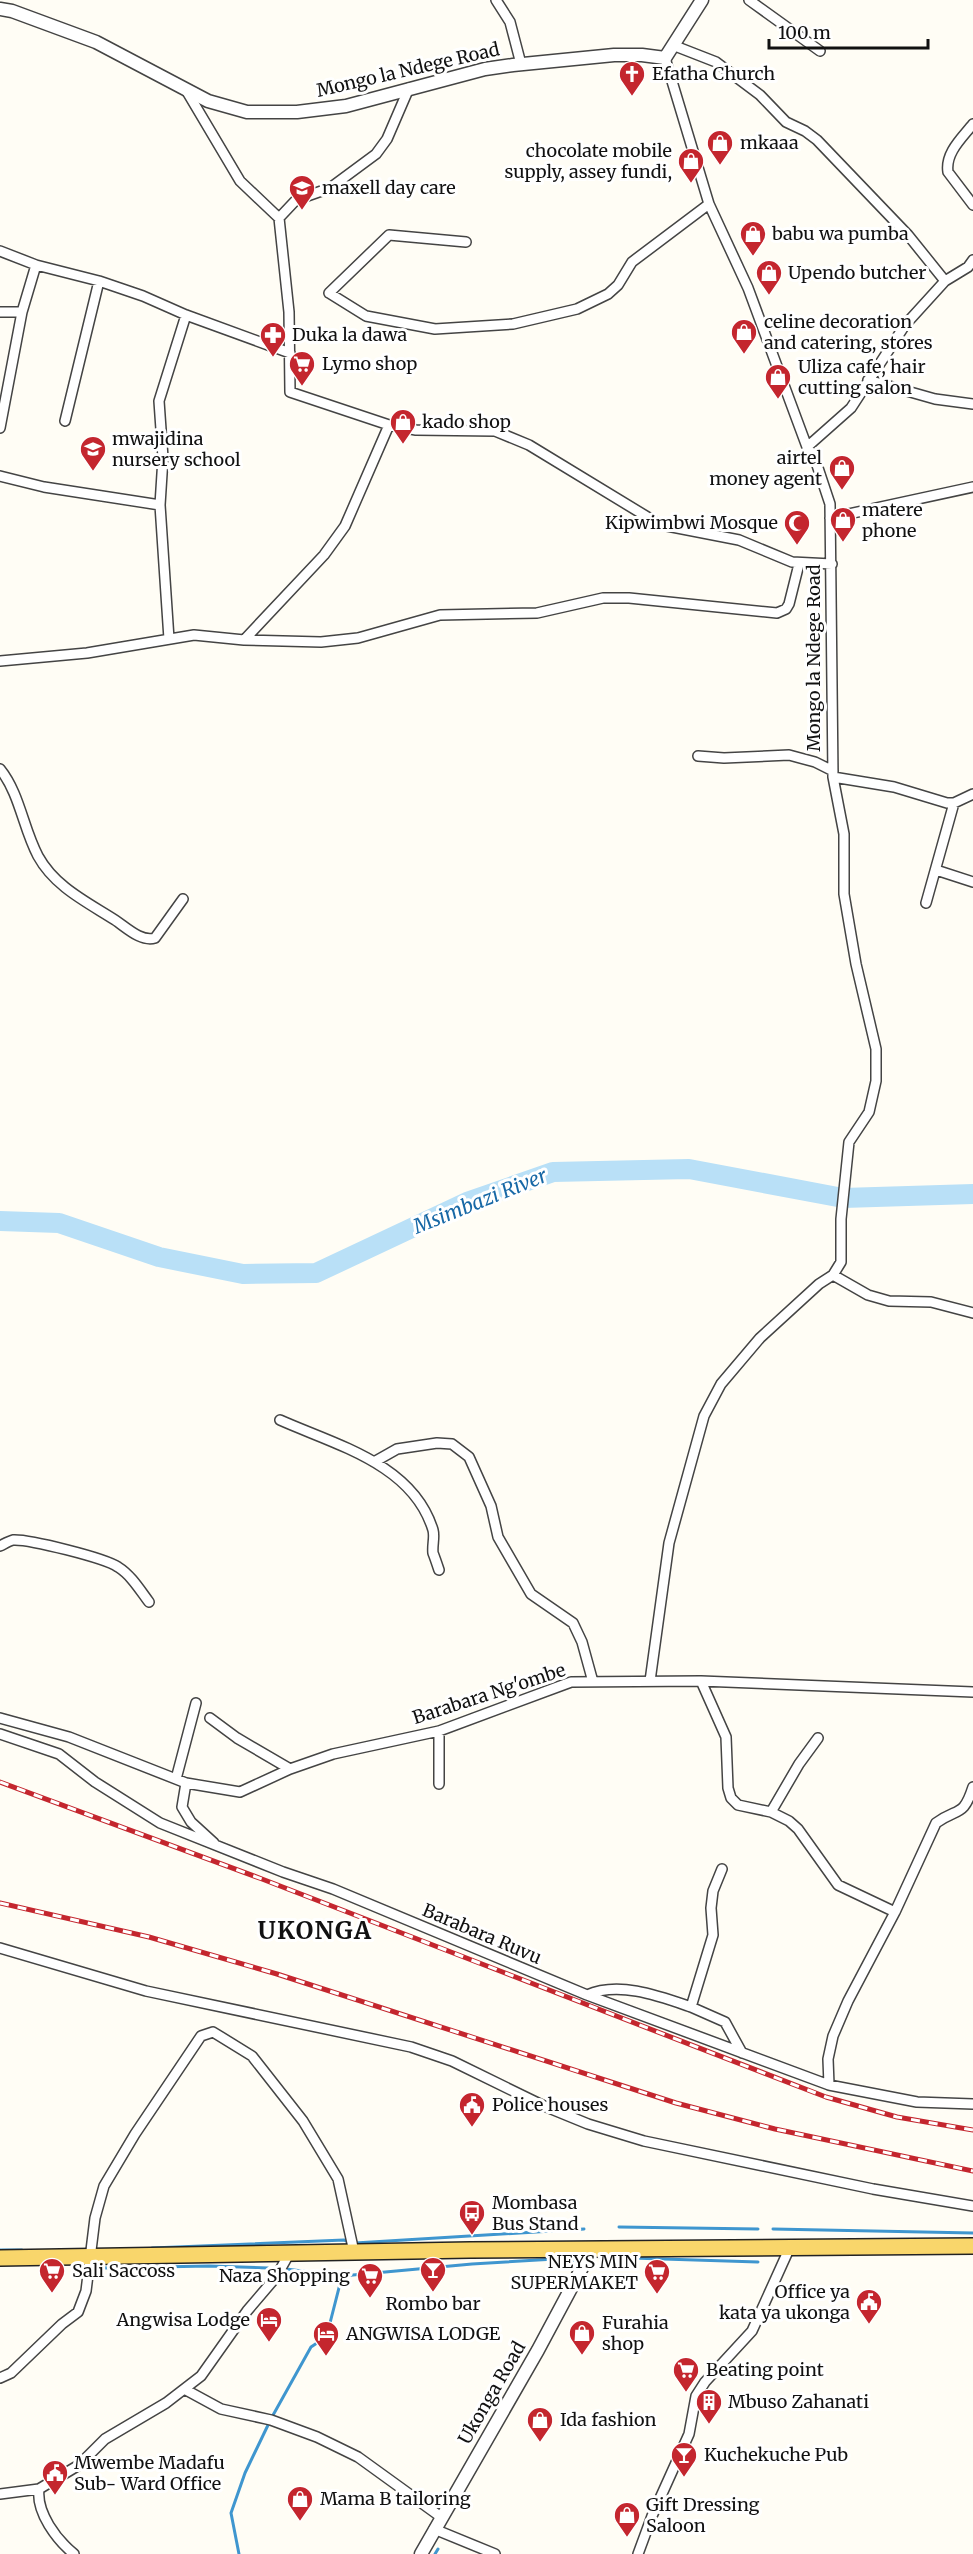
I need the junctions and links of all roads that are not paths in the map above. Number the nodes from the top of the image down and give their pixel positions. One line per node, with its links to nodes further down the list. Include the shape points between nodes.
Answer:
1 (496, 0): 8 (street, via 510,22)
2 (702, 0): 5 (street)
3 (749, 0): 6 (street)
4 (0, 9): 10 (street, Mongo la Ndege Road, via 96,42)
5 (675, 45): 7 (street); 20 (street, via 716,62 760,95 786,122 817,140 908,235)
6 (820, 51)
7 (665, 58): 8 (street, Mongo la Ndege Road, via 614,55); 12 (street, Mongo la Ndege Road)
8 (520, 64): 9 (street, Mongo la Ndege Road)
9 (409, 88): 10 (street, Mongo la Ndege Road, via 346,106 287,112 226,108); 14 (street, via 387,139 376,154 330,188 296,200)
10 (186, 90): 14 (street, via 240,181)
11 (973, 124): 13 (street, via 954,147 947,165)
12 (709, 204): 15 (street, via 632,262 608,294 576,309 513,324 435,329 366,316 329,293 389,235); 31 (street, Mongo la Ndege Road, via 748,288)
13 (973, 205)
14 (279, 218): 24 (street)
15 (466, 242)
16 (0, 251): 18 (street)
17 (973, 260): 20 (street)
18 (36, 265): 19 (street); 22 (street)
19 (99, 281): 23 (street); 28 (street)
20 (945, 281): 25 (street, via 905,325)
21 (0, 312): 22 (street)
22 (22, 312): 26 (street)
23 (186, 315): 24 (street); 34 (street, via 159,401 163,458)
24 (290, 352): 29 (street, via 290,392)
25 (868, 380): 27 (street, via 935,399); 31 (street, via 851,408)
26 (3, 391): 30 (street)
27 (973, 404)
28 (65, 421)
29 (389, 425): 36 (street, via 416,430 495,431 529,445 667,526 739,540); 39 (street, via 345,526 324,555)
30 (0, 428)
31 (807, 447): 35 (street, Mongo la Ndege Road, via 828,495)
32 (0, 476): 34 (street)
33 (973, 487): 35 (street)
34 (160, 505): 38 (street)
35 (830, 518): 37 (street, Mongo la Ndege Road)
36 (800, 564): 37 (street); 39 (street, via 789,604 777,613 603,598 537,613 440,615 358,638 321,642)
37 (832, 564): 43 (street, Mongo la Ndege Road)
38 (169, 639): 39 (street, via 194,635); 40 (street, via 87,653)
39 (244, 640)
40 (0, 661)
41 (698, 756): 43 (street, via 789,755 815,762)
42 (0, 769): 48 (street, via 9,780 42,863 80,899 149,939 155,938)
43 (833, 774): 45 (street); 50 (street, Mongo la Ndege Road, via 844,834 844,894 876,1049 876,1081 869,1112 849,1142 841,1262)
44 (973, 794): 45 (street)
45 (954, 803): 46 (street)
46 (936, 870): 47 (street); 49 (street)
47 (973, 882)
48 (183, 899)
49 (926, 903)
50 (833, 1275): 51 (street, via 868,1295 889,1301 931,1302); 58 (street, via 760,1338 722,1384 704,1416 669,1543)
51 (973, 1313)
52 (280, 1420): 53 (street)
53 (374, 1462): 55 (street, via 403,1481 421,1507 433,1530 433,1551); 57 (street, via 398,1449 437,1443 452,1444 469,1457 491,1506 498,1537 531,1594 573,1623)
54 (0, 1546): 56 (street, via 12,1540 28,1542 105,1560 123,1571)
55 (439, 1570)
56 (149, 1602)
57 (593, 1682): 58 (street, Barabara Ng'ombe); 64 (street, Barabara Ng'ombe, via 571,1682)
58 (650, 1682): 59 (street, Barabara Ng'ombe)
59 (701, 1682): 60 (street, Barabara Ng'ombe); 71 (street, via 726,1737 731,1798 738,1805)
60 (973, 1692)
61 (196, 1703): 68 (street)
62 (0, 1718): 68 (street, Barabara Ng'ombe, via 69,1737)
63 (210, 1718): 67 (street)
64 (438, 1731): 67 (street, Barabara Ng'ombe, via 333,1754); 69 (street)
65 (0, 1734): 72 (street, Barabara Ruvu, via 59,1754 130,1806)
66 (818, 1738): 71 (street)
67 (290, 1769): 68 (street, Barabara Ng'ombe, via 240,1792)
68 (181, 1781): 72 (street, via 182,1807 191,1822)
69 (440, 1784)
70 (973, 1787): 74 (street, via 968,1804 960,1812 936,1823)
71 (771, 1812): 74 (street, via 798,1829 838,1885)
72 (217, 1846): 76 (street, Barabara Ruvu, via 333,1889)
73 (722, 1869): 77 (street, via 713,1891 713,1935)
74 (895, 1912): 79 (street, via 848,2001 830,2045)
75 (0, 1948): 81 (street, via 146,1990 411,2048 452,2061 588,2124 644,2140 873,2189)
76 (587, 1995): 77 (street, via 626,1990 654,1994); 78 (street, Barabara Ruvu)
77 (691, 2007): 78 (street, via 725,2022)
78 (742, 2053): 79 (street, Barabara Ruvu)
79 (829, 2085): 80 (street, Barabara Ruvu, via 916,2102)
80 (973, 2104)
81 (973, 2206)
82 (973, 2246): 83 (main road)
83 (790, 2247): 84 (main road); 98 (street, via 752,2331 696,2396 689,2434)
84 (592, 2248): 85 (main road); 93 (street, Ukonga Road)
85 (354, 2252): 86 (main road); 87 (street, via 338,2179 303,2121 252,2056 213,2032 201,2036 104,2186 98,2201)
86 (289, 2254): 87 (main road); 90 (street, via 276,2277 201,2376)
87 (91, 2255): 88 (main road); 89 (street, via 86,2291 78,2312)
88 (0, 2258)
89 (0, 2378)
90 (186, 2390): 91 (street, via 105,2439 79,2465); 93 (street, via 222,2409 271,2420 358,2457)
91 (39, 2489): 92 (street); 95 (street, via 51,2532)
92 (0, 2494)
93 (441, 2517): 94 (street, Ukonga Road)
94 (434, 2529): 96 (street, Ukonga Road); 97 (street)
95 (74, 2554)
96 (421, 2554)
97 (495, 2554)
98 (638, 2554)

